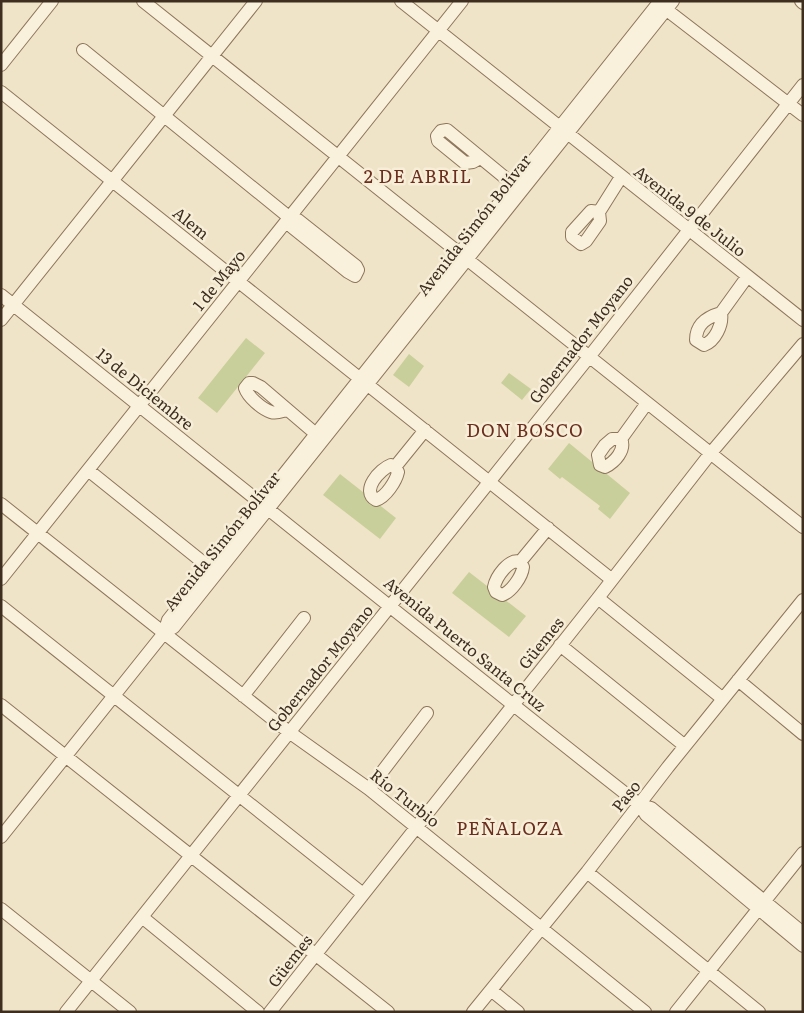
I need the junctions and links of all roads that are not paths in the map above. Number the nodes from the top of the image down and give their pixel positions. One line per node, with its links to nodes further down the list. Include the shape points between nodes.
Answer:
1 (52, 1): 10 (street)
2 (142, 1): 9 (street)
3 (256, 1): 9 (street)
4 (401, 1): 7 (street, Avenida 9 de Julio)
5 (462, 1): 7 (street, 1 de Mayo)
6 (662, 3): 13 (street); 16 (street, Avenida Simón Bolívar)
7 (438, 31): 16 (street, Avenida 9 de Julio); 17 (street, 1 de Mayo)
8 (83, 50): 15 (street)
9 (212, 57): 15 (street); 17 (street)
10 (1, 65)
11 (803, 85): 13 (street, Gobernador Moyano)
12 (1, 92): 20 (street, Alem)
13 (788, 103): 14 (street); 24 (street, Gobernador Moyano)
14 (803, 114)
15 (165, 115): 20 (street); 23 (street)
16 (563, 130): 19 (street, Avenida 9 de Julio); 21 (street, Avenida Simón Bolívar); 25 (street, Avenida Simón Bolívar)
17 (338, 157): 23 (street, 1 de Mayo); 25 (street)
18 (480, 158): 21 (street)
19 (621, 176): 22 (street); 24 (street, Avenida 9 de Julio)
20 (112, 181): 27 (street, Alem); 29 (street)
21 (514, 185): 25 (street, Avenida Simón Bolívar)
22 (598, 212)
23 (290, 218): 23 (street, via 292,227 355,276 356,266 298,220); 27 (street, 1 de Mayo)
24 (688, 230): 26 (street, Avenida 9 de Julio); 34 (street, Gobernador Moyano)
25 (463, 257): 34 (street); 35 (street, Avenida Simón Bolívar)
26 (747, 277): 30 (street); 32 (street, Avenida 9 de Julio)
27 (238, 282): 35 (street, Alem); 37 (street, 1 de Mayo)
28 (1, 295): 29 (street, 13 de Diciembre)
29 (14, 305): 31 (street); 37 (street, 13 de Diciembre)
30 (721, 313)
31 (1, 320)
32 (803, 320)
33 (803, 344): 42 (street, Güemes)
34 (589, 357): 36 (street); 45 (street, Gobernador Moyano)
35 (364, 382): 39 (street, Alem); 40 (street, Avenida Simón Bolívar); 47 (street, Avenida Simón Bolívar)
36 (647, 403): 41 (street); 42 (street)
37 (140, 406): 44 (street, 1 de Mayo); 47 (street, 13 de Diciembre)
38 (287, 410): 40 (street)
39 (425, 430): 43 (street); 45 (street, Alem)
40 (316, 434): 47 (street, Avenida Simón Bolívar)
41 (621, 439)
42 (710, 454): 48 (street); 54 (street, Güemes)
43 (395, 467)
44 (88, 470): 50 (street, 1 de Mayo); 52 (street)
45 (489, 482): 49 (street, Alem); 57 (street, Gobernador Moyano)
46 (1, 504): 50 (street, Río Turbio)
47 (266, 506): 52 (street, Avenida Simón Bolívar); 57 (street, Avenida Puerto Santa Cruz); 60 (street, Avenida Simón Bolívar, via 174,627)
48 (803, 527)
49 (548, 528): 51 (street); 54 (street, Alem)
50 (38, 533): 53 (street, 1 de Mayo); 60 (street, Río Turbio)
51 (520, 562)
52 (210, 568): 60 (street, Avenida Simón Bolívar, via 168,620)
53 (1, 579)
54 (611, 579): 55 (street, Güemes)
55 (598, 598): 61 (street, Güemes); 65 (street)
56 (803, 600): 62 (street, Paso)
57 (390, 605): 67 (street, Avenida Puerto Santa Cruz); 69 (street, Gobernador Moyano)
58 (1, 606): 63 (street)
59 (304, 618): 64 (street)
60 (164, 633): 63 (street); 64 (street, Río Turbio)
61 (560, 645): 67 (street, Güemes); 71 (street)
62 (738, 680): 65 (street, Paso); 70 (street)
63 (115, 695): 72 (street); 74 (street)
64 (243, 696): 69 (street, Río Turbio)
65 (723, 699): 71 (street, Paso)
66 (1, 705): 72 (street)
67 (512, 705): 75 (street, Avenida Puerto Santa Cruz); 76 (street, Güemes)
68 (427, 713): 73 (street)
69 (289, 732): 73 (street, Río Turbio); 74 (street, Gobernador Moyano)
70 (803, 734)
71 (686, 746): 75 (street, Paso)
72 (66, 756): 77 (street); 79 (street)
73 (369, 789): 76 (street, Río Turbio)
74 (239, 794): 79 (street, Gobernador Moyano); 81 (street)
75 (640, 805): 80 (street, Paso); 82 (street, Avenida Puerto Santa Cruz, via 646,815)
76 (416, 826): 81 (street, Güemes); 85 (street, Río Turbio)
77 (1, 837)
78 (803, 853): 82 (street)
79 (191, 856): 84 (street, Gobernador Moyano); 88 (street)
80 (587, 872): 85 (street, Paso); 89 (street)
81 (363, 894): 88 (street, Güemes)
82 (761, 905): 86 (street, Avenida Puerto Santa Cruz); 87 (street, Avenida Puerto Santa Cruz); 89 (street)
83 (1, 909): 90 (street)
84 (142, 917): 90 (street, Gobernador Moyano); 94 (street)
85 (541, 928): 91 (street, Paso); 99 (street, Río Turbio)
86 (803, 932)
87 (803, 946)
88 (315, 955): 95 (street, Güemes); 96 (street)
89 (708, 971): 100 (street); 101 (street)
90 (91, 980): 92 (street, Gobernador Moyano); 93 (street)
91 (491, 990): 97 (street, Paso); 98 (street)
92 (66, 1012)
93 (130, 1012)
94 (258, 1012)
95 (270, 1012)
96 (388, 1012)
97 (474, 1012)
98 (518, 1012)
99 (646, 1012)
100 (676, 1012)
101 (759, 1012)

